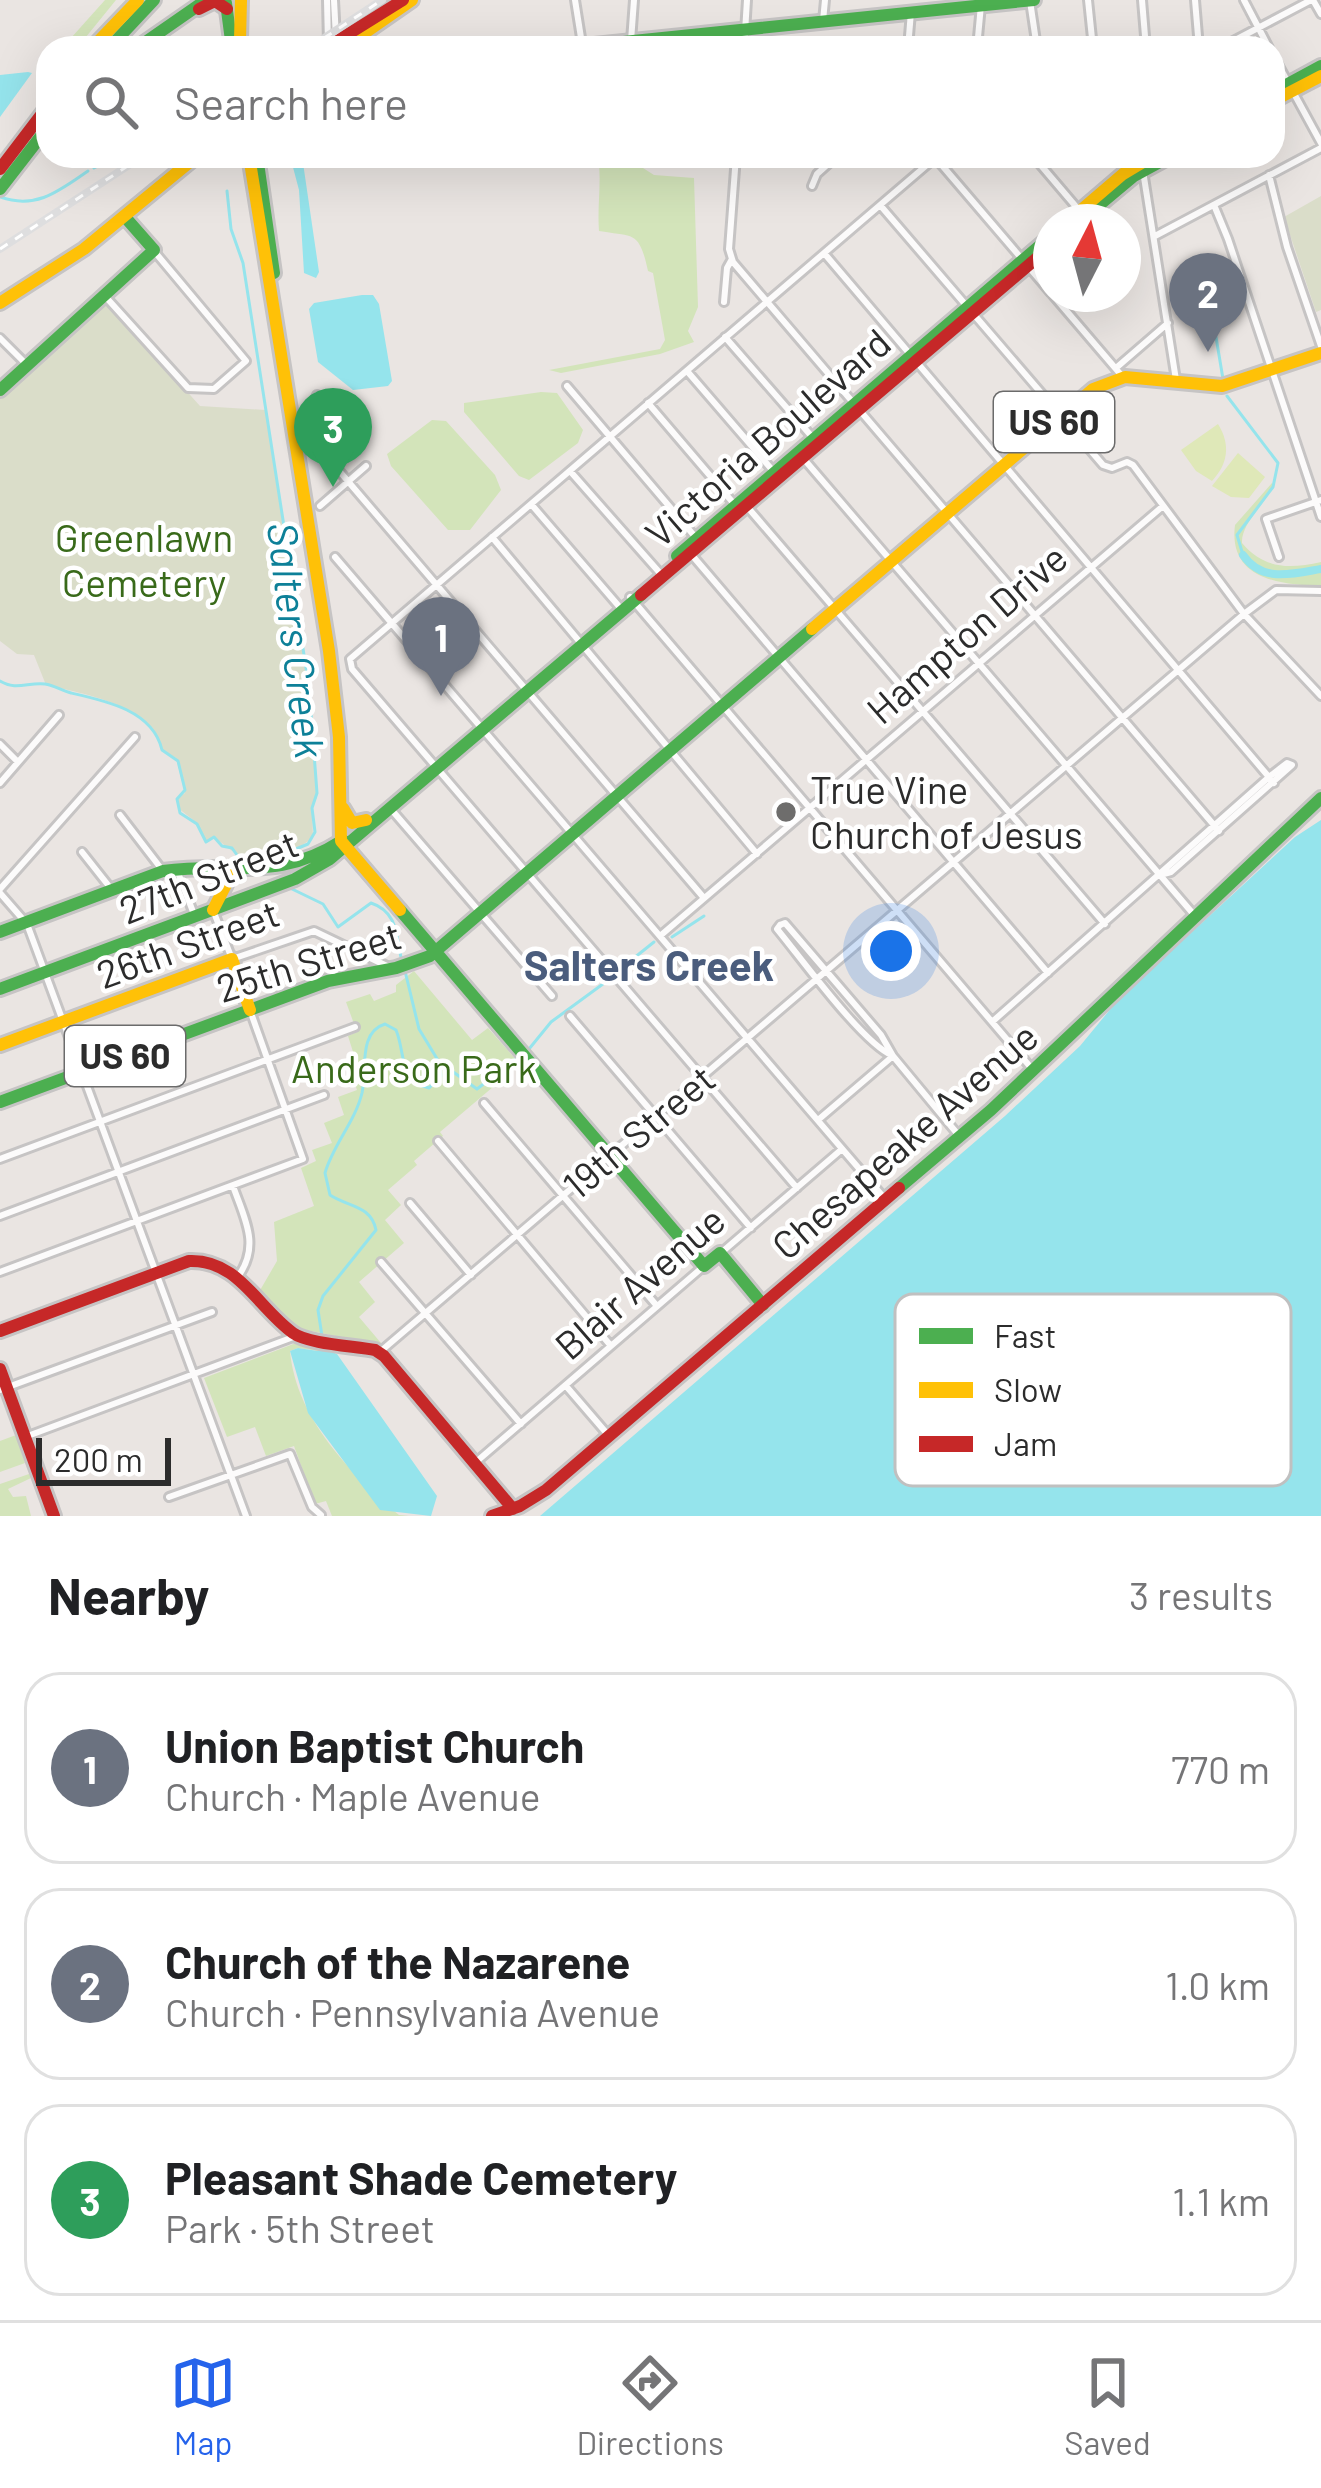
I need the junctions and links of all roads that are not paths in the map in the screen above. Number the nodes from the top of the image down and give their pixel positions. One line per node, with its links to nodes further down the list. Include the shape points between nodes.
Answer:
1 (123, 0): 26 (main road)
2 (138, 0): 27 (main road)
3 (154, 0): 28 (main road)
4 (206, 0): 24 (main road)
5 (331, 0): 31 (street)
6 (407, 0): 32 (main road)
7 (575, 0): 33 (street)
8 (634, 0): 34 (street)
9 (747, 0): 25 (street)
10 (825, 0): 22 (street)
11 (1032, 0): 18 (main road); 39 (street)
12 (1088, 0): 40 (street)
13 (1142, 0): 41 (street)
14 (1195, 0): 42 (street)
15 (1244, 0): 23 (street)
16 (1312, 0): 21 (street); 23 (street)
17 (232, 2): 24 (main road, via 212,1); 30 (main road)
18 (980, 5): 20 (main road); 38 (street)
19 (887, 7): 20 (main road); 22 (main road)
20 (911, 12): 37 (street)
21 (1321, 14)
22 (824, 21): 25 (main road)
23 (1258, 27): 43 (street); 44 (street)
24 (165, 29): 29 (main road)
25 (745, 30): 35 (main road); 36 (street)
26 (99, 36)
27 (103, 36)
28 (120, 36)
29 (155, 36)
30 (236, 36)
31 (333, 36)
32 (350, 36)
33 (580, 36)
34 (631, 36)
35 (703, 36)
36 (745, 36)
37 (909, 36)
38 (978, 36)
39 (1036, 36)
40 (1092, 36)
41 (1145, 36)
42 (1198, 36)
43 (1242, 36)
44 (1263, 36)
45 (1321, 66): 48 (main road)
46 (1285, 76): 48 (street)
47 (1321, 76): 48 (main road)
48 (1291, 87): 49 (main road); 50 (main road); 53 (street)
49 (1285, 89)
50 (1285, 92)
51 (36, 125): 69 (main road)
52 (36, 141): 69 (main road)
53 (1321, 145): 54 (street)
54 (1285, 166)
55 (176, 168): 67 (main road)
56 (179, 168): 67 (main road)
57 (255, 168): 158 (main road, via 332,671)
58 (735, 168): 81 (street)
59 (824, 168): 70 (street)
60 (922, 168): 74 (street)
61 (943, 168): 83 (street)
62 (1043, 168): 71 (street)
63 (1133, 168): 72 (main road)
64 (1149, 168): 66 (main road)
65 (1282, 168): 68 (street)
66 (1143, 171): 73 (main road); 77 (street)
67 (172, 173): 76 (main road)
68 (1269, 176): 75 (street); 94 (street)
69 (3, 179)
70 (812, 187)
71 (1072, 204)
72 (1096, 204)
73 (1101, 204)
74 (880, 205): 79 (street); 89 (street)
75 (1214, 205): 77 (street); 97 (street)
76 (124, 217): 78 (main road); 88 (main road)
77 (1155, 236): 91 (street)
78 (154, 250): 85 (main road); 85 (street, via 246,361 214,389 186,387)
79 (824, 254): 86 (street); 95 (street)
80 (1033, 255): 83 (main road, Victoria Boulevard)
81 (732, 258): 86 (street); 87 (street)
82 (1033, 258): 83 (main road, Victoria Boulevard)
83 (1025, 263): 84 (street); 89 (main road, Victoria Boulevard)
84 (1033, 272)
85 (104, 295): 96 (main road)
86 (766, 300): 92 (street); 105 (street)
87 (724, 302)
88 (0, 303)
89 (969, 310): 95 (main road, Victoria Boulevard); 106 (street)
90 (1067, 312): 99 (street)
91 (1168, 323): 99 (street); 100 (street)
92 (725, 337): 98 (street); 108 (street)
93 (0, 338): 96 (street)
94 (1321, 350): 97 (main road, US 60)
95 (913, 359): 105 (main road, Victoria Boulevard); 110 (street)
96 (27, 365): 102 (main road)
97 (1271, 370): 100 (main road, US 60, via 1221,386); 115 (street)
98 (687, 371): 104 (street); 113 (street)
99 (1119, 372): 100 (main road, US 60); 106 (main road, US 60)
100 (1177, 384)
101 (567, 386): 107 (street)
102 (0, 390)
103 (317, 395): 114 (street, via 313,436)
104 (648, 404): 107 (street); 118 (street)
105 (857, 407): 108 (main road, Victoria Boulevard); 109 (main road, Victoria Boulevard); 120 (street)
106 (1060, 417): 110 (main road, US 60); 119 (street, via 1105,467 1131,464)
107 (610, 436): 112 (street); 123 (street)
108 (813, 438): 109 (main road, Victoria Boulevard)
109 (800, 455): 113 (main road, Victoria Boulevard); 118 (main road, Victoria Boulevard); 127 (street)
110 (1004, 465): 120 (main road, US 60); 128 (street)
111 (366, 466): 114 (street)
112 (570, 470): 116 (street); 129 (street)
113 (774, 472): 118 (main road, Victoria Boulevard)
114 (350, 482): 117 (street); 130 (street)
115 (1318, 501): 121 (street); 126 (street, via 1266,519)
116 (530, 503): 122 (street); 132 (street)
117 (320, 506)
118 (741, 506): 123 (main road, Victoria Boulevard); 124 (main road, Victoria Boulevard); 133 (street)
119 (1163, 506): 128 (street, Hampton Drive); 134 (street)
120 (947, 513): 127 (main road, US 60); 135 (street)
121 (1321, 517)
122 (492, 537): 130 (street); 137 (street)
123 (697, 538): 129 (main road, Victoria Boulevard)
124 (691, 554): 132 (main road, Victoria Boulevard); 138 (street)
125 (335, 556): 136 (street)
126 (1279, 557)
127 (890, 562): 133 (main road, US 60); 139 (street)
128 (1090, 567): 135 (street, Hampton Drive); 140 (street)
129 (659, 572): 132 (main road, Victoria Boulevard)
130 (437, 583): 136 (street); 141 (street)
131 (1321, 591): 134 (street, 19th Street, via 1276,590)
132 (626, 604): 137 (main road, Victoria Boulevard); 143 (street)
133 (835, 609): 138 (main road, US 60); 144 (street)
134 (1244, 614): 140 (street, 19th Street); 142 (street)
135 (1035, 615): 139 (street, Hampton Drive); 146 (street)
136 (392, 622): 147 (street); 154 (street, via 353,654 350,666)
137 (580, 643): 141 (main road, Victoria Boulevard); 150 (street)
138 (778, 658): 143 (main road, 25th Street / US 60); 151 (street)
139 (979, 664): 144 (street, Hampton Drive); 153 (street)
140 (1179, 671): 146 (street, 19th Street); 164 (street, via 1271,780)
141 (527, 689): 147 (main road, 27th Street); 156 (street)
142 (1321, 696)
143 (722, 705): 150 (main road, 25th Street / US 60); 160 (street)
144 (922, 712): 151 (street, Hampton Drive); 162 (street)
145 (59, 715): 152 (street)
146 (1122, 719): 153 (street, 19th Street); 164 (street)
147 (482, 728): 154 (main road, 27th Street); 165 (street)
148 (135, 737): 175 (street)
149 (0, 744): 152 (street)
150 (669, 751): 156 (main road, 25th Street / US 60); 168 (street)
151 (866, 761): 160 (street, Hampton Drive); 169 (street)
152 (18, 762): 155 (street)
153 (1066, 766): 162 (street, 19th Street); 173 (street)
154 (436, 767): 159 (main road, 27th Street); 172 (street)
155 (0, 783)
156 (618, 795): 165 (main road, 25th Street / US 60); 176 (street)
157 (1321, 798): 181 (main road, Chesapeake Avenue)
158 (341, 806): 163 (main road, via 352,823); 166 (main road)
159 (389, 807): 163 (main road, 27th Street); 166 (main road, 27th Street); 179 (street)
160 (810, 808): 168 (street, Hampton Drive); 178 (street)
161 (120, 815): 171 (street)
162 (1011, 815): 169 (street, 19th Street); 183 (street)
163 (366, 820): 166 (main road, 27th Street)
164 (1216, 828): 173 (street)
165 (572, 833): 172 (main road, 25th Street / US 60); 185 (street)
166 (344, 844): 170 (main road, via 293,868); 177 (main road, 27th Street, via 308,873); 186 (main road)
167 (82, 852): 174 (street)
168 (757, 854): 176 (street, Hampton Drive)
169 (954, 863): 178 (street, 19th Street); 191 (street)
170 (234, 869): 171 (main road); 177 (main road)
171 (170, 870): 174 (main road); 180 (street)
172 (526, 873): 179 (main road, 25th Street / US 60); 208 (street)
173 (1160, 875): 181 (street); 183 (street)
174 (112, 890): 182 (main road)
175 (0, 891): 182 (street)
176 (704, 898): 185 (street, Hampton Drive)
177 (214, 910): 180 (main road, 27th Street); 187 (street)
178 (898, 910): 190 (street, 19th Street); 200 (street)
179 (481, 912): 186 (main road, 25th Street / US 60); 194 (street)
180 (195, 916): 189 (main road, 27th Street)
181 (1195, 916): 206 (main road, Chesapeake Avenue)
182 (26, 922): 184 (main road); 189 (street)
183 (1105, 924): 191 (street)
184 (0, 932)
185 (660, 936): 202 (street)
186 (435, 952): 188 (main road, 25th Street / US 60); 219 (main road)
187 (232, 959): 188 (street, 26th Street, via 314,931); 196 (main road); 199 (main road, 26th Street / US 60)
188 (399, 967): 196 (main road, 25th Street / US 60, via 328,981)
189 (45, 972): 193 (main road, 27th Street); 199 (street)
190 (828, 972): 192 (street, 19th Street); 192 (street, via 782,922 777,929); 195 (street)
191 (1048, 973): 200 (street)
192 (819, 979): 198 (street); 202 (street, 19th Street)
193 (0, 988)
194 (552, 996)
195 (859, 1009): 198 (street); 204 (street)
196 (250, 1010): 205 (street); 207 (main road, 25th Street / US 60)
197 (570, 1016): 213 (street)
198 (852, 1017): 204 (street)
199 (63, 1022): 203 (main road, 26th Street / US 60); 207 (street)
200 (992, 1022): 206 (street)
201 (355, 1027): 205 (street)
202 (748, 1040): 208 (street, 19th Street); 214 (street)
203 (0, 1045)
204 (893, 1056): 214 (street); 216 (street)
205 (269, 1060): 212 (street); 215 (street)
206 (1034, 1070): 216 (main road, Chesapeake Avenue)
207 (82, 1072): 210 (main road, 25th Street / US 60); 215 (street)
208 (702, 1078): 213 (street, 19th Street); 223 (street)
209 (324, 1095): 212 (street)
210 (0, 1102)
211 (484, 1103): 224 (street)
212 (288, 1109): 221 (street); 222 (street, via 304,1156)
213 (656, 1118): 219 (street, 19th Street); 229 (street)
214 (818, 1120): 218 (street)
215 (100, 1122): 220 (street); 221 (street)
216 (960, 1136): 225 (main road, Chesapeake Avenue)
217 (438, 1141): 230 (street)
218 (842, 1149): 223 (street, Blair Avenue); 225 (street)
219 (610, 1156): 224 (street, 19th Street); 233 (main road)
220 (0, 1159)
221 (119, 1172): 227 (street); 228 (street)
222 (232, 1186): 228 (street); 237 (street, via 251,1243)
223 (797, 1188): 229 (street, Blair Avenue)
224 (564, 1196): 230 (street, 19th Street); 239 (street)
225 (886, 1200): 238 (main road, Chesapeake Avenue)
226 (410, 1203): 236 (street)
227 (0, 1216)
228 (137, 1222): 234 (street); 235 (street)
229 (751, 1228): 231 (street, Blair Avenue)
230 (518, 1235): 236 (street, 19th Street); 245 (street)
231 (719, 1253): 233 (main road, Blair Avenue); 238 (main road)
232 (381, 1262): 241 (street)
233 (704, 1266): 239 (street, Blair Avenue)
234 (0, 1272)
235 (157, 1273): 237 (main road, via 203,1260); 242 (street); 243 (main road)
236 (471, 1275): 241 (street, 19th Street)
237 (237, 1278): 244 (main road)
238 (763, 1305): 252 (main road, Chesapeake Avenue)
239 (657, 1306): 245 (street, Blair Avenue)
240 (212, 1312): 242 (street)
241 (425, 1314): 246 (street, 19th Street); 251 (street)
242 (176, 1324): 248 (street); 250 (street)
243 (0, 1331)
244 (296, 1336): 246 (main road); 248 (street)
245 (611, 1346): 249 (street, Blair Avenue)
246 (380, 1352): 254 (main road)
247 (0, 1369): 250 (main road)
248 (194, 1374): 253 (street); 255 (street)
249 (566, 1385): 251 (street, Blair Avenue); 252 (street)
250 (3, 1389): 253 (main road)
251 (521, 1424): 254 (street, Blair Avenue)
252 (609, 1436): 257 (main road, Chesapeake Avenue)
253 (25, 1437): 259 (main road)
254 (476, 1462): 257 (main road)
255 (231, 1474): 256 (street); 258 (street, via 294,1456); 260 (street)
256 (169, 1497)
257 (513, 1509): 261 (main road, Chesapeake Avenue)
258 (321, 1515)
259 (54, 1516)
260 (246, 1516)
261 (492, 1516)

